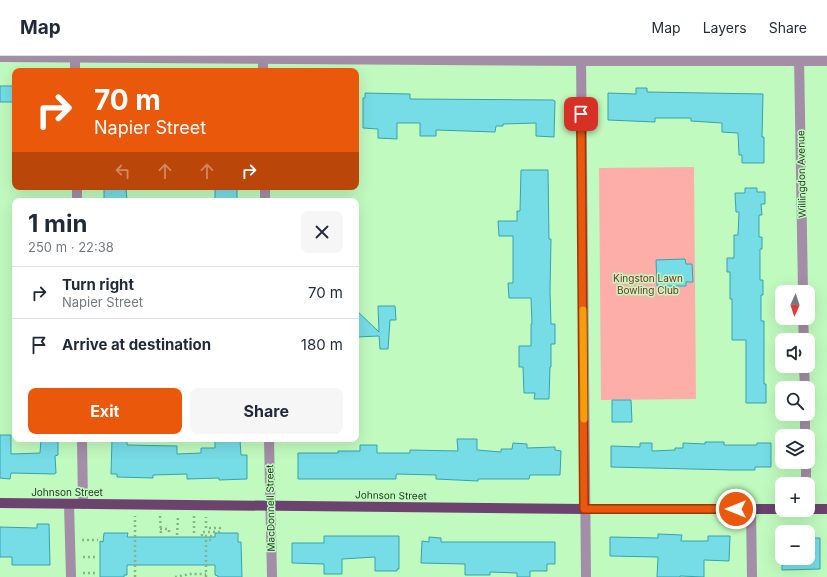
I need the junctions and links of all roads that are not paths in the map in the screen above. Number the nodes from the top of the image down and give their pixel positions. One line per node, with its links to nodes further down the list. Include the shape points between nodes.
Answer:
1 (0, 57): 2 (street)
2 (75, 58): 3 (street); 7 (street)
3 (263, 58): 5 (street)
4 (799, 58): 5 (street); 6 (street); 8 (street, Willingdon Avenue)
5 (581, 59): 15 (street)
6 (827, 61)
7 (75, 68)
8 (803, 285)
9 (82, 442): 13 (street)
10 (269, 442): 14 (street, MacDonnell Street)
11 (0, 503): 12 (main road, Johnson Street)
12 (69, 504): 13 (main road, Johnson Street); 20 (street)
13 (83, 504): 14 (main road, Johnson Street)
14 (270, 505): 15 (main road, Johnson Street); 21 (street, MacDonnell Street)
15 (584, 509): 16 (main road, Johnson Street); 22 (street)
16 (751, 509): 17 (main road, Johnson Street); 23 (street)
17 (775, 509)
18 (815, 509): 19 (main road)
19 (827, 510)
20 (71, 577)
21 (272, 577)
22 (586, 577)
23 (752, 577)

